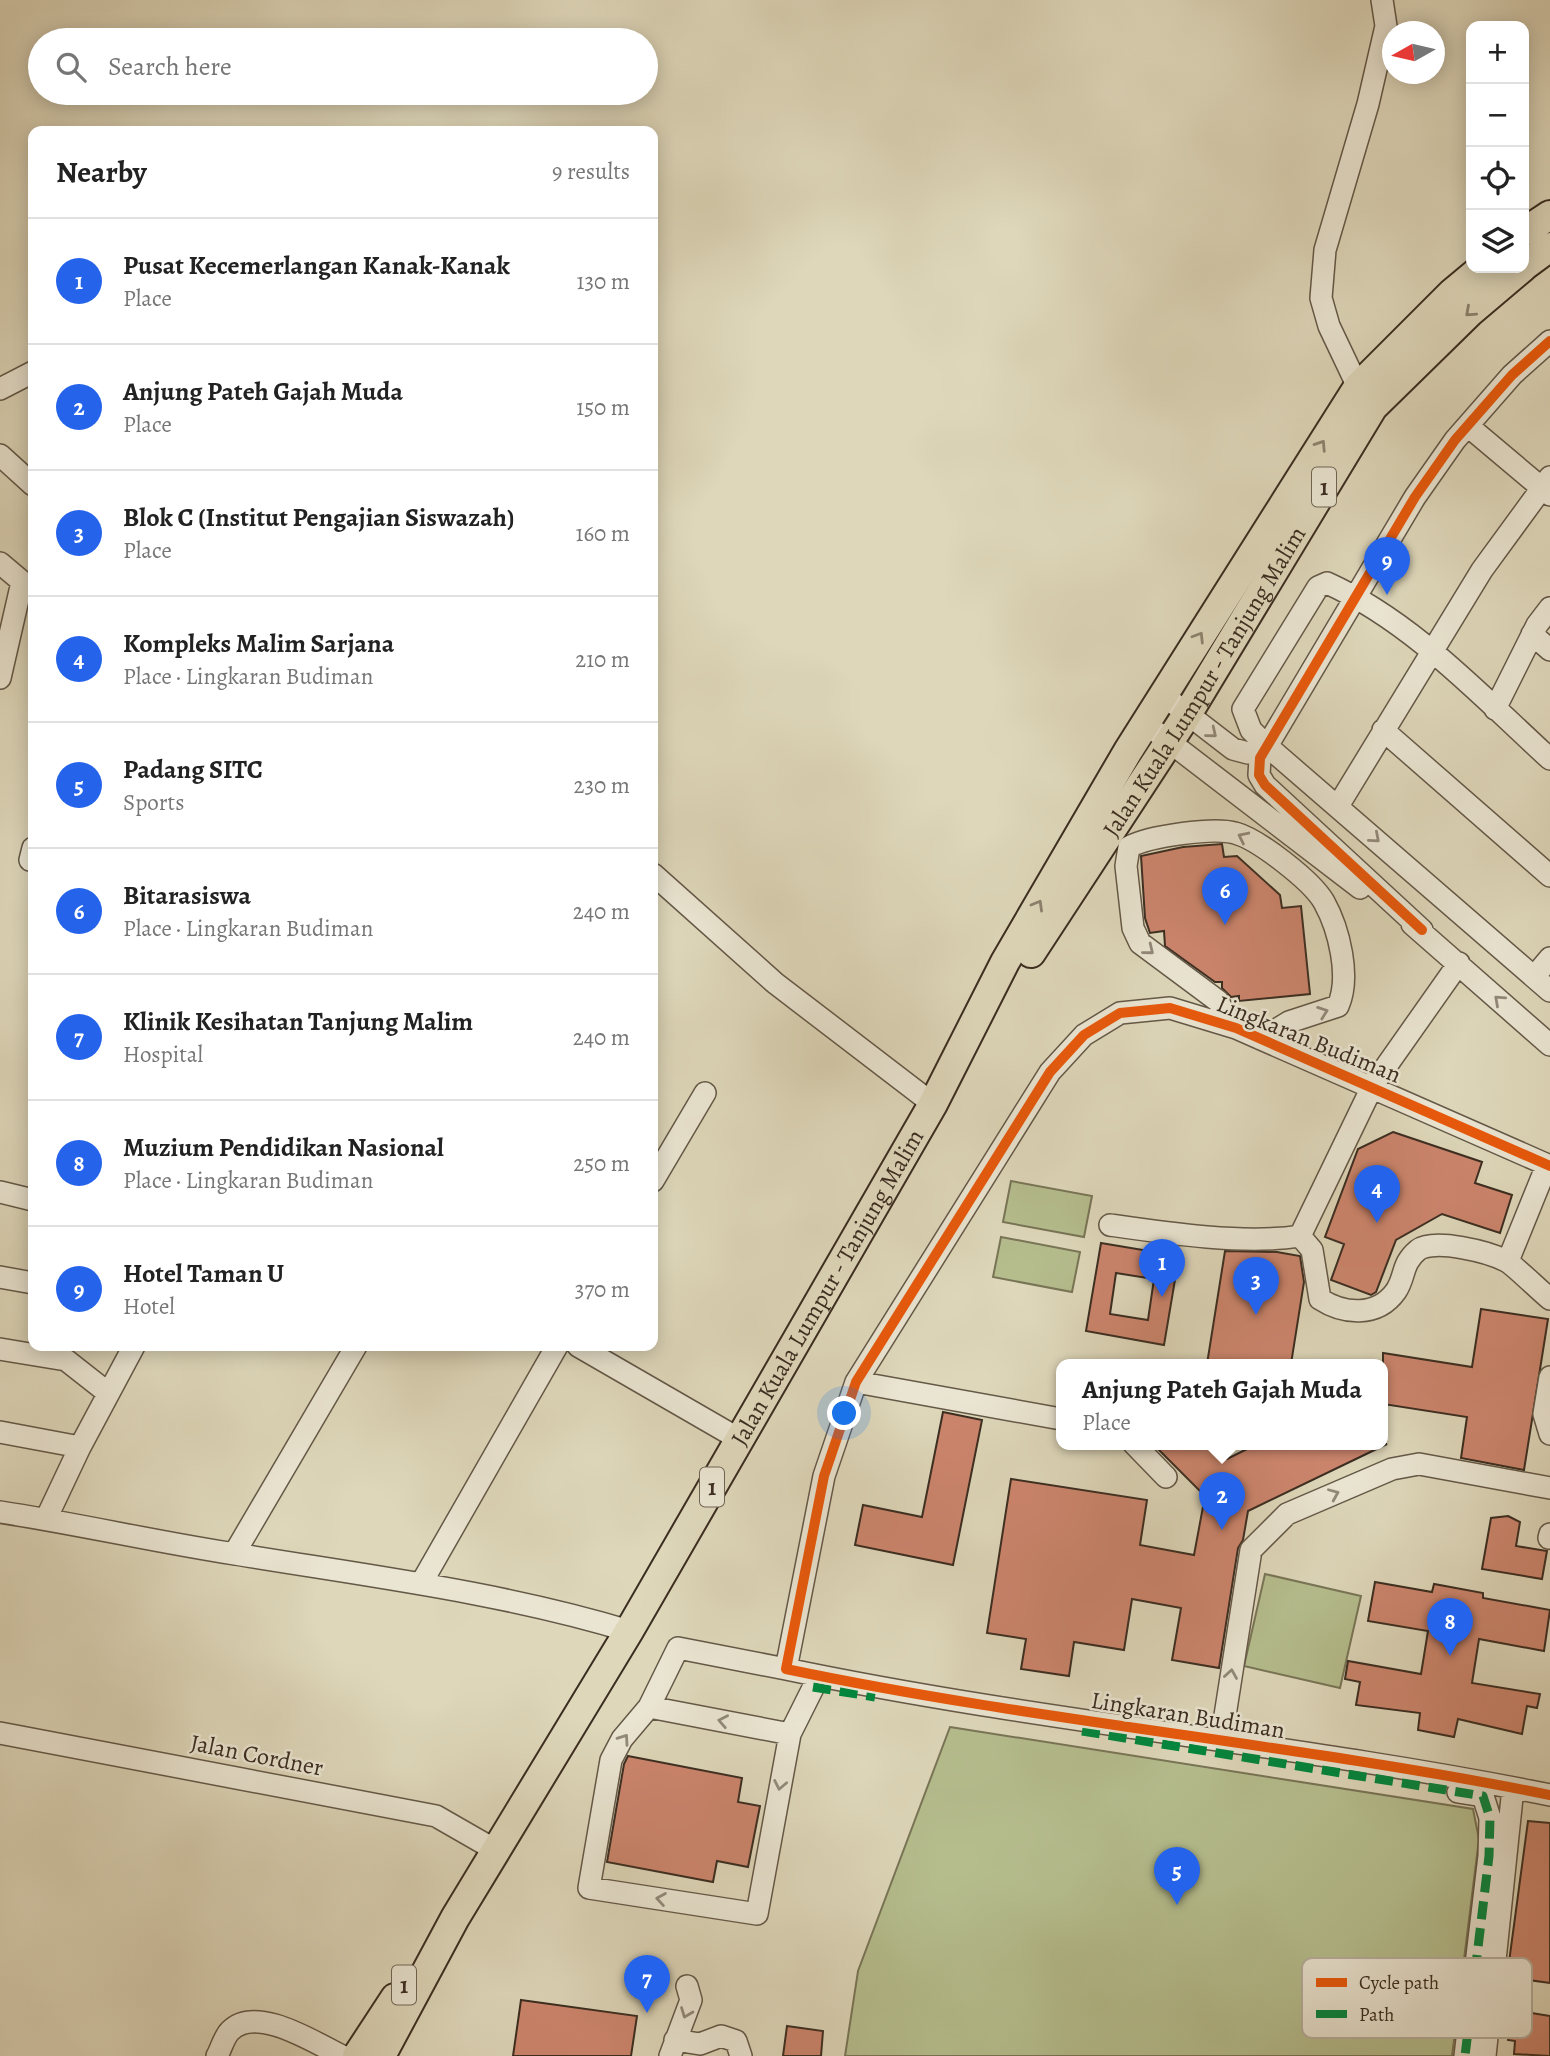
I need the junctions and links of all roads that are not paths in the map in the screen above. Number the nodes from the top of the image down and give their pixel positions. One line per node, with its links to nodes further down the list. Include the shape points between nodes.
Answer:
1 (1382, 0): 10 (street, via 1386,26 1325,250 1321,298)
2 (1550, 215): 3 (main road)
3 (1529, 229)
4 (1550, 247): 5 (main road, Jalan Kuala Lumpur - Tanjung Malim / 1)
5 (1529, 263)
6 (1476, 273): 10 (main road, Jalan Kuala Lumpur - Tanjung Malim / 1)
7 (1516, 273): 26 (main road, Jalan Kuala Lumpur - Tanjung Malim / 1, one-way to 26, via 1373,407)
8 (1550, 341): 12 (street, via 1512,375)
9 (28, 376): 11 (street)
10 (1358, 387): 24 (main road, Jalan Kuala Lumpur - Tanjung Malim / 1, one-way to 10)
11 (0, 389)
12 (1468, 426): 15 (street); 18 (street, via 1415,496)
13 (0, 455): 14 (street)
14 (28, 480)
15 (1547, 486): 22 (street, via 1508,531)
16 (0, 563): 17 (street)
17 (28, 586): 23 (street)
18 (1357, 597): 22 (street); 30 (street); 30 (street, via 1327,583 1318,587 1254,689 1243,709 1245,720)
19 (1550, 608): 20 (street)
20 (1532, 634): 21 (street); 25 (street)
21 (1550, 650)
22 (1430, 651): 25 (street); 28 (street)
23 (0, 678)
24 (1163, 695): 26 (street); 27 (main road, Jalan Kuala Lumpur - Tanjung Malim / 1)
25 (1495, 709): 31 (street)
26 (1188, 713): 29 (main road, Jalan Kuala Lumpur - Tanjung Malim / 1); 30 (street, one-way to 30, via 1233,749 1248,753)
27 (1145, 724): 29 (street); 44 (main road, Jalan Kuala Lumpur - Tanjung Malim / 1, one-way to 27)
28 (1383, 730): 32 (street); 35 (street)
29 (1168, 741): 33 (street); 44 (main road, Jalan Kuala Lumpur - Tanjung Malim / 1, via 1018,974)
30 (1267, 746): 32 (street); 37 (street, via 1259,766 1265,785)
31 (1550, 759)
32 (1338, 806): 40 (street, one-way to 40)
33 (1311, 852): 34 (street); 37 (street)
34 (1295, 873): 41 (street, one-way to 41, via 1234,832 1165,835 1129,846 1126,866 1133,928 1140,943 1218,1001); 42 (street, one-way to 34, via 1289,1022 1338,1006 1342,996 1344,972 1333,924 1323,900)
35 (1550, 876)
36 (658, 878): 47 (street, via 775,983)
37 (1422, 930): 39 (street)
38 (1550, 958): 40 (street)
39 (1459, 964): 43 (street, one-way to 39); 45 (street)
40 (1542, 984)
41 (1231, 1026): 42 (street, Lingkaran Budiman); 64 (street, Lingkaran Budiman, via 1170,1009 1120,1013 1084,1035 1050,1072)
42 (1261, 1039): 45 (street, Lingkaran Budiman)
43 (1550, 1045)
44 (958, 1050): 47 (main road, Jalan Kuala Lumpur - Tanjung Malim / 1)
45 (1373, 1085): 48 (street, Lingkaran Budiman); 53 (street)
46 (705, 1093): 49 (street)
47 (933, 1104): 69 (main road, Jalan Kuala Lumpur - Tanjung Malim / 1)
48 (1549, 1165): 54 (street)
49 (658, 1173)
50 (0, 1192): 51 (street)
51 (28, 1199)
52 (1110, 1225): 53 (street, via 1180,1235)
53 (1300, 1236): 54 (street, via 1312,1250 1320,1299 1336,1310 1364,1312 1384,1303 1397,1290 1404,1265 1420,1248 1442,1244)
54 (1508, 1261): 57 (street)
55 (0, 1277): 56 (street)
56 (28, 1282)
57 (1550, 1299)
58 (0, 1349): 65 (street, via 66,1360)
59 (131, 1351): 65 (street)
60 (353, 1351): 76 (street)
61 (554, 1351): 77 (street)
62 (587, 1351): 69 (street)
63 (1550, 1377): 68 (street, via 1544,1414)
64 (856, 1382): 66 (street); 79 (street, Lingkaran Budiman, via 824,1476)
65 (108, 1393): 70 (street)
66 (1056, 1418)
67 (0, 1432): 70 (street)
68 (1550, 1434)
69 (739, 1439): 78 (main road, Jalan Kuala Lumpur - Tanjung Malim / 1)
70 (80, 1447): 75 (street)
71 (1140, 1450): 72 (street)
72 (1166, 1477)
73 (1550, 1488): 84 (street, one-way to 73, via 1251,1550 1287,1514 1392,1469 1419,1464)
74 (0, 1512): 75 (street)
75 (46, 1519): 76 (street)
76 (234, 1554): 77 (street)
77 (422, 1582): 78 (street, via 555,1609)
78 (629, 1631): 87 (main road, Jalan Kuala Lumpur - Tanjung Malim / 1)
79 (786, 1669): 80 (street); 81 (street, via 678,1648)
80 (816, 1681): 83 (street); 84 (street, Lingkaran Budiman); 89 (street, via 1483,1796 1490,1818 1489,1856)
81 (649, 1707): 83 (street, one-way to 81); 83 (street, one-way to 81, via 757,1914 589,1888 611,1760)
82 (0, 1733): 87 (street, Jalan Cordner, via 436,1816)
83 (790, 1734)
84 (1221, 1741): 85 (street, Lingkaran Budiman)
85 (1513, 1788): 86 (street, Lingkaran Budiman); 90 (street)
86 (1550, 1795)
87 (497, 1851): 88 (main road, Jalan Kuala Lumpur - Tanjung Malim / 1)
88 (456, 1917): 97 (main road, 1, via 387,2007); 98 (main road, 1)
89 (1477, 1958)
90 (1495, 1958)
91 (687, 1986): 94 (street, one-way to 94, via 691,2000)
92 (1467, 2038): 100 (street)
93 (1487, 2038): 101 (street)
94 (672, 2048): 99 (street, via 721,2036 736,2040)
95 (217, 2056): 96 (street, via 230,2031 248,2021 278,2025)
96 (342, 2056)
97 (357, 2056)
98 (381, 2056)
99 (740, 2056)
100 (1465, 2056)
101 (1485, 2056)

